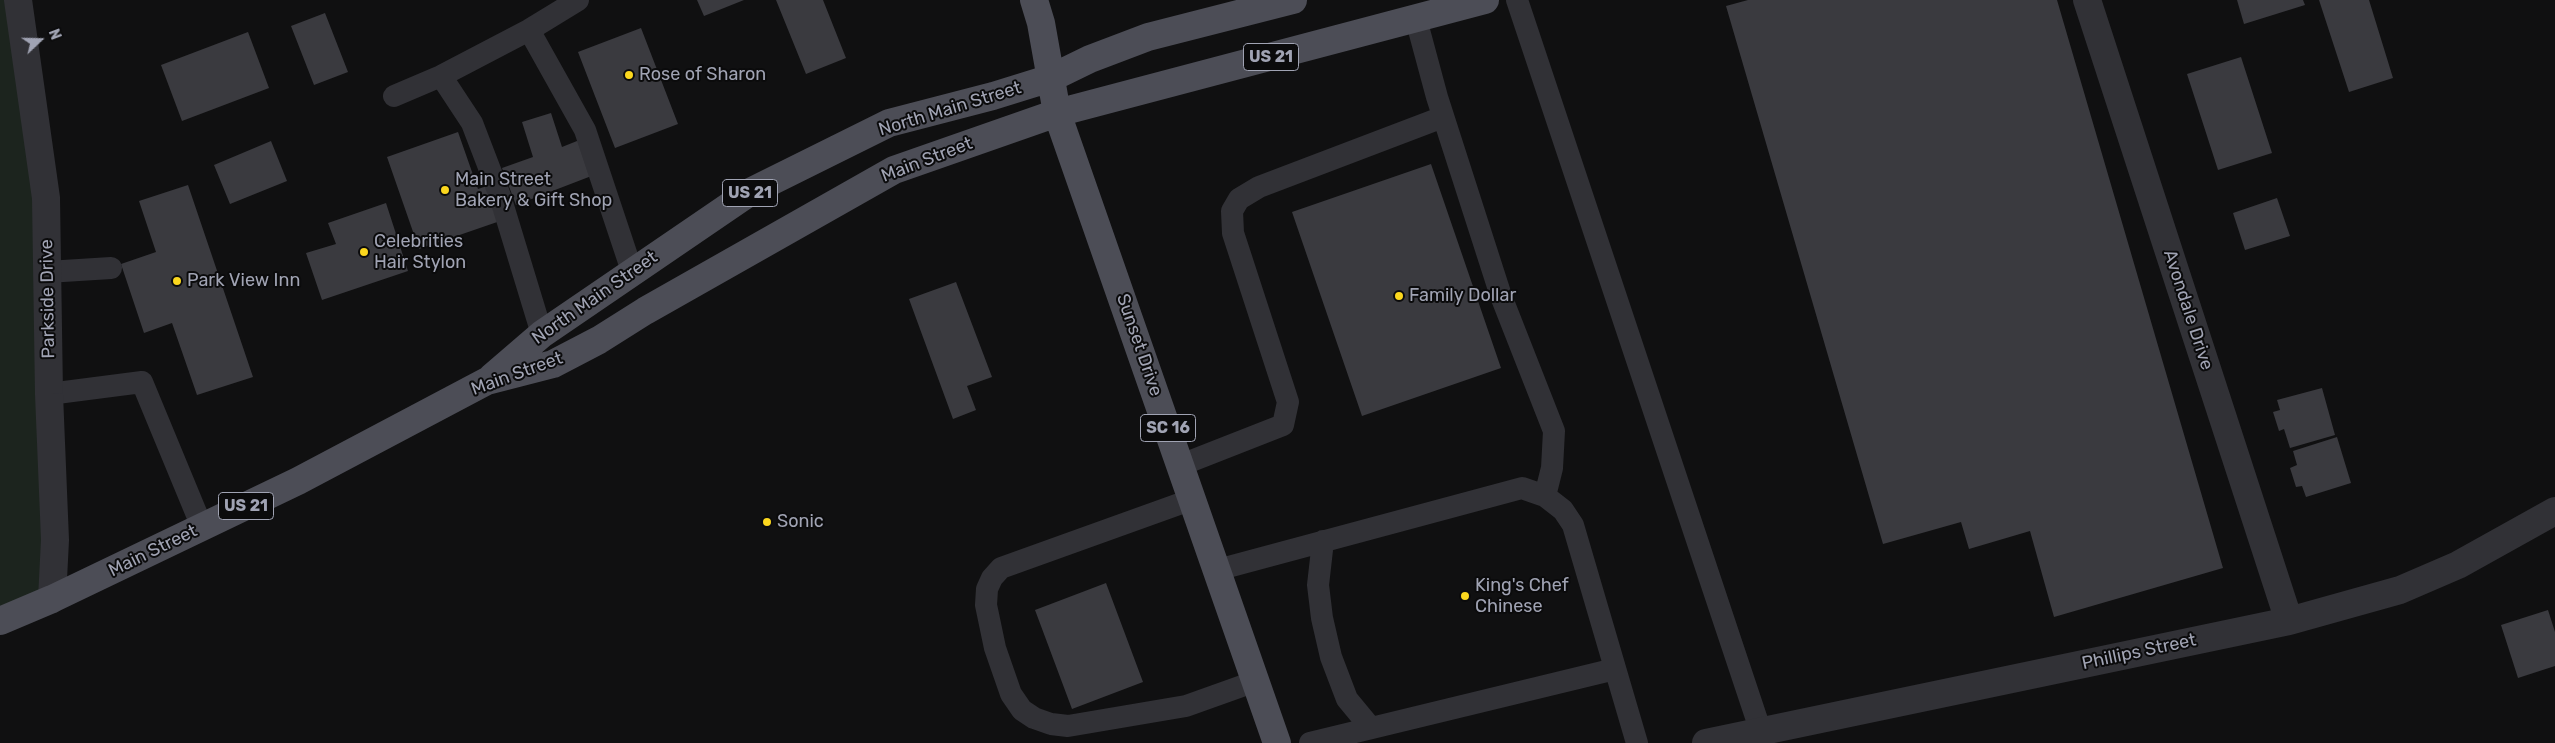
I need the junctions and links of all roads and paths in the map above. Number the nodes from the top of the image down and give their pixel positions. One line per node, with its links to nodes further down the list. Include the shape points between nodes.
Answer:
1 (18, 0): 16 (street, Parkside Drive, via 46,198)
2 (578, 0): 9 (lane)
3 (1034, 0): 11 (main road, Sunset Drive / SC 16)
4 (1293, 0): 11 (main road, North Main Street / US 21, via 1148,37)
5 (1485, 0): 8 (main road, US 21)
6 (1516, 0): 34 (lane)
7 (2088, 0): 30 (street, Avondale Drive)
8 (1416, 18): 13 (main road, US 21); 14 (lane)
9 (529, 30): 10 (lane); 17 (lane, via 585,130)
10 (441, 76): 12 (lane); 18 (lane, via 472,123 500,196)
11 (1051, 78): 13 (main road, Sunset Drive / SC 16); 17 (main road, North Main Street / US 21, via 889,123 750,192)
12 (394, 96)
13 (1057, 113): 19 (main road, Main Street / US 21, via 894,170 553,364); 21 (main road, Sunset Drive / SC 16)
14 (1443, 117): 21 (lane, via 1259,187 1240,199 1232,211 1233,233 1288,402 1283,425); 22 (lane, via 1501,296 1554,431 1552,468)
15 (111, 268): 16 (lane)
16 (47, 272): 20 (street, Parkside Drive)
17 (632, 272): 18 (main road, North Main Street / US 21)
18 (542, 334): 19 (main road, North Main Street / US 21)
19 (487, 381): 25 (main road, Main Street / US 21, via 298,481)
20 (49, 394): 25 (lane, via 142,382); 28 (street, Parkside Drive, via 55,540)
21 (1181, 465): 23 (main road, Sunset Drive / SC 16)
22 (1546, 496): 26 (lane, via 1522,488); 31 (lane, via 1563,510 1573,525)
23 (1193, 499): 27 (main road, Sunset Drive / SC 16); 32 (lane, via 1001,568 987,589 989,626 1011,694 1022,710 1042,721 1068,726 1186,706)
24 (2555, 511): 30 (street, Phillips Street, via 2458,565 2400,590)
25 (202, 527): 28 (main road, Main Street / US 21)
26 (1323, 541): 27 (lane); 33 (lane, via 1318,585 1331,657 1347,699)
27 (1217, 570): 32 (main road, Sunset Drive / SC 16)
28 (52, 599): 29 (main road, Main Street / US 21)
29 (0, 621)
30 (2290, 621): 34 (street, Phillips Street)
31 (1615, 668): 33 (lane); 37 (lane)
32 (1256, 681): 35 (main road, Sunset Drive / SC 16)
33 (1371, 728): 36 (lane)
34 (1761, 732): 38 (street, Phillips Street)
35 (1277, 743)
36 (1310, 743)
37 (1637, 743)
38 (1706, 743)

